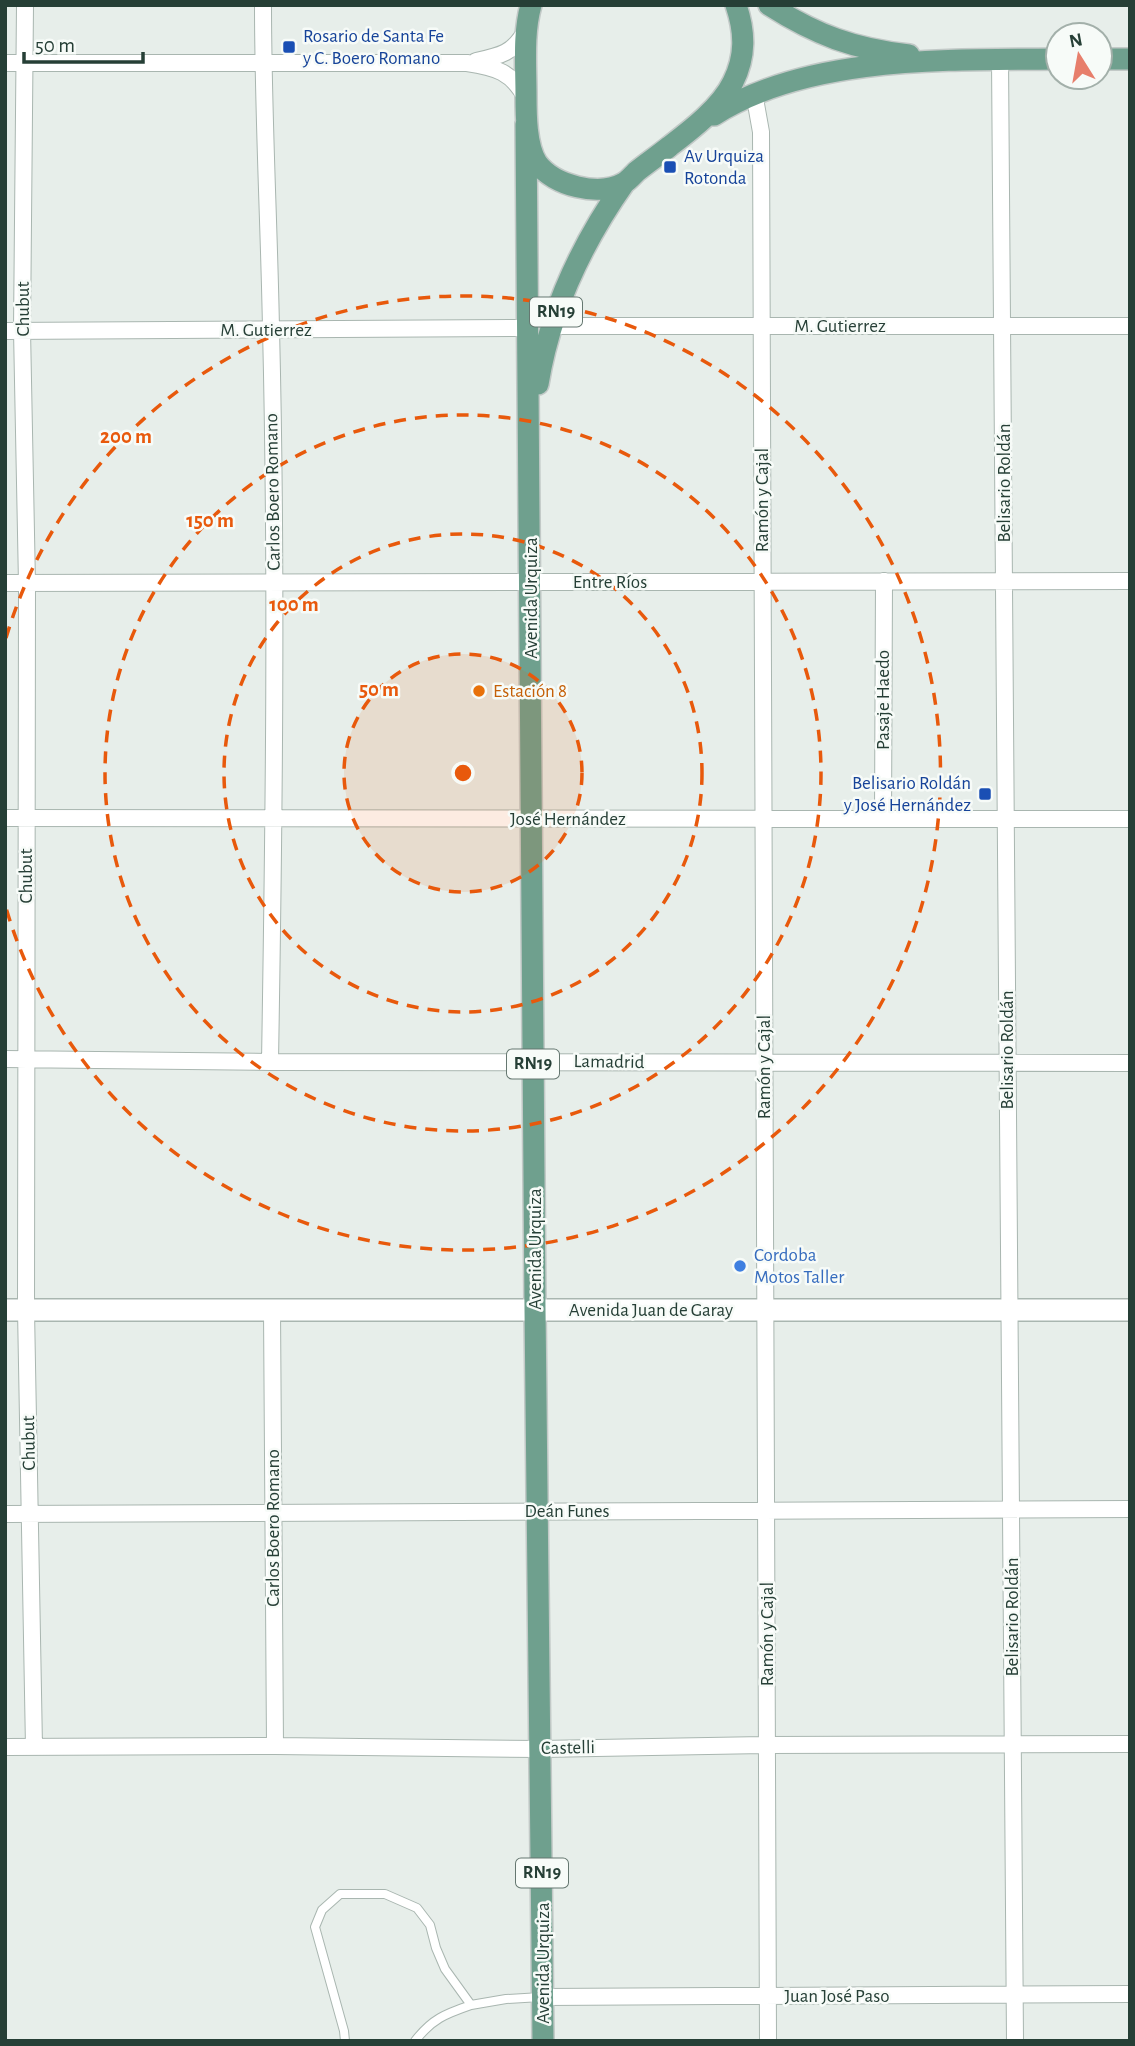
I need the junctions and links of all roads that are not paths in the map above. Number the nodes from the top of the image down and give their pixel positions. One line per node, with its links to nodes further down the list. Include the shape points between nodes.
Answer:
1 (24, 5): 12 (street, Chubut)
2 (262, 5): 10 (street, Carlos Boero Romano)
3 (531, 5): 6 (main road, RN19)
4 (736, 5): 17 (main road, RN19, via 744,33 738,71)
5 (769, 5): 9 (main road, RN19, via 831,39)
6 (526, 29): 13 (street, via 508,51); 15 (main road, RN19)
7 (1000, 59): 8 (main road, RN19); 9 (main road, RN19); 21 (street, Belisario Roldán)
8 (1044, 59)
9 (953, 60): 14 (main road, RN19, via 814,75)
10 (263, 62): 12 (street); 13 (street); 25 (street, Carlos Boero Romano)
11 (5, 63): 12 (street)
12 (23, 63): 24 (street, Chubut)
13 (467, 63): 15 (street, via 506,75)
14 (754, 93): 17 (main road, RN19); 19 (street, Ramón y Cajal, via 761,132)
15 (526, 99): 16 (main road, RN19)
16 (526, 124): 18 (main road, RN19, via 537,163 549,174 593,190); 23 (main road, Avenida Urquiza / RN19)
17 (695, 127): 18 (main road, RN19)
18 (625, 182): 20 (main road, Avenida Urquiza / RN19, via 572,270)
19 (761, 325): 20 (street, M. Gutierrez); 21 (street, M. Gutierrez); 32 (street, Ramón y Cajal)
20 (551, 326): 27 (main road, Avenida Urquiza / RN19, via 542,359)
21 (1002, 326): 22 (street, M. Gutierrez); 33 (street, Belisario Roldán)
22 (1130, 326)
23 (527, 328): 25 (street, M. Gutierrez); 27 (main road, Avenida Urquiza / RN19)
24 (22, 330): 25 (street, M. Gutierrez); 26 (street, M. Gutierrez); 35 (street, Chubut)
25 (271, 330): 30 (street, Carlos Boero Romano)
26 (5, 331)
27 (530, 457): 31 (main road, Avenida Urquiza / RN19)
28 (884, 581): 32 (street, Entre Ríos); 33 (street, Entre Ríos); 40 (street, Pasaje Haedo)
29 (1130, 581): 33 (street, Entre Ríos)
30 (274, 582): 31 (street, Entre Ríos); 35 (street, Entre Ríos); 37 (street, Carlos Boero Romano)
31 (530, 582): 32 (street, Entre Ríos); 39 (main road, Avenida Urquiza / RN19)
32 (762, 582): 43 (street, Ramón y Cajal)
33 (1004, 582): 41 (street, Belisario Roldán)
34 (5, 583): 35 (street, Entre Ríos)
35 (27, 584): 36 (street, Chubut)
36 (26, 817): 37 (street, José Hernández); 38 (street, José Hernández); 44 (street, Chubut)
37 (274, 817): 39 (street, José Hernández); 47 (street, Carlos Boero Romano)
38 (5, 818)
39 (533, 818): 43 (street, José Hernández); 46 (main road, Avenida Urquiza / RN19)
40 (883, 819): 41 (street, José Hernández); 43 (street, José Hernández)
41 (1006, 819): 42 (street, José Hernández); 48 (street, Belisario Roldán)
42 (1130, 819)
43 (763, 820): 50 (street, Ramón y Cajal)
44 (27, 1058): 45 (street, Lamadrid); 47 (street, Lamadrid); 52 (street, Chubut)
45 (5, 1059)
46 (533, 1061): 47 (street, Lamadrid); 50 (street, Lamadrid); 51 (main road, Avenida Urquiza / RN19)
47 (270, 1062)
48 (1007, 1062): 49 (street, Lamadrid); 50 (street, Lamadrid); 55 (street, Belisario Roldán)
49 (1130, 1063)
50 (764, 1064): 54 (street, Ramón y Cajal)
51 (535, 1309): 53 (street, Avenida Juan de Garay); 54 (street, Avenida Juan de Garay); 59 (main road, Avenida Urquiza / RN19)
52 (16, 1310): 53 (street, Avenida Juan de Garay); 63 (street, Chubut)
53 (272, 1310): 61 (street, Carlos Boero Romano)
54 (765, 1310): 55 (street, Avenida Juan de Garay); 60 (street, Ramón y Cajal)
55 (1010, 1310): 56 (street, Avenida Juan de Garay); 57 (street, Belisario Roldán)
56 (1130, 1310)
57 (1011, 1509): 58 (street, Deán Funes); 60 (street, Deán Funes); 66 (street, Belisario Roldán)
58 (1130, 1509)
59 (539, 1511): 60 (street, Deán Funes); 61 (street, Deán Funes); 70 (main road, Avenida Urquiza / RN19)
60 (766, 1511): 65 (street, Ramón y Cajal)
61 (273, 1513): 63 (street, Deán Funes); 67 (street, Carlos Boero Romano)
62 (5, 1514): 63 (street, Deán Funes)
63 (30, 1514): 69 (street, Chubut)
64 (1130, 1744): 66 (street, Castelli)
65 (767, 1745): 66 (street, Castelli); 70 (street, Castelli); 73 (street, Ramón y Cajal)
66 (1013, 1745): 72 (street, Belisario Roldán)
67 (275, 1746): 69 (street, Castelli); 70 (street, Castelli)
68 (5, 1747): 69 (street, Castelli)
69 (34, 1747)
70 (540, 1749): 74 (main road, Avenida Urquiza / RN19)
71 (1130, 1994): 72 (street, Juan José Paso)
72 (1015, 1995): 73 (street, Juan José Paso); 80 (street, Belisario Roldán)
73 (768, 1996): 74 (street, Juan José Paso); 79 (street, Ramón y Cajal)
74 (544, 1997): 75 (lane); 78 (main road, Avenida Urquiza / RN19)
75 (471, 2005): 76 (lane, via 445,1969 430,1925 417,1908 385,1894 340,1894 322,1910 315,1927); 77 (lane, via 427,2026)
76 (345, 2041)
77 (415, 2041)
78 (543, 2041)
79 (768, 2041)
80 (1016, 2041)

